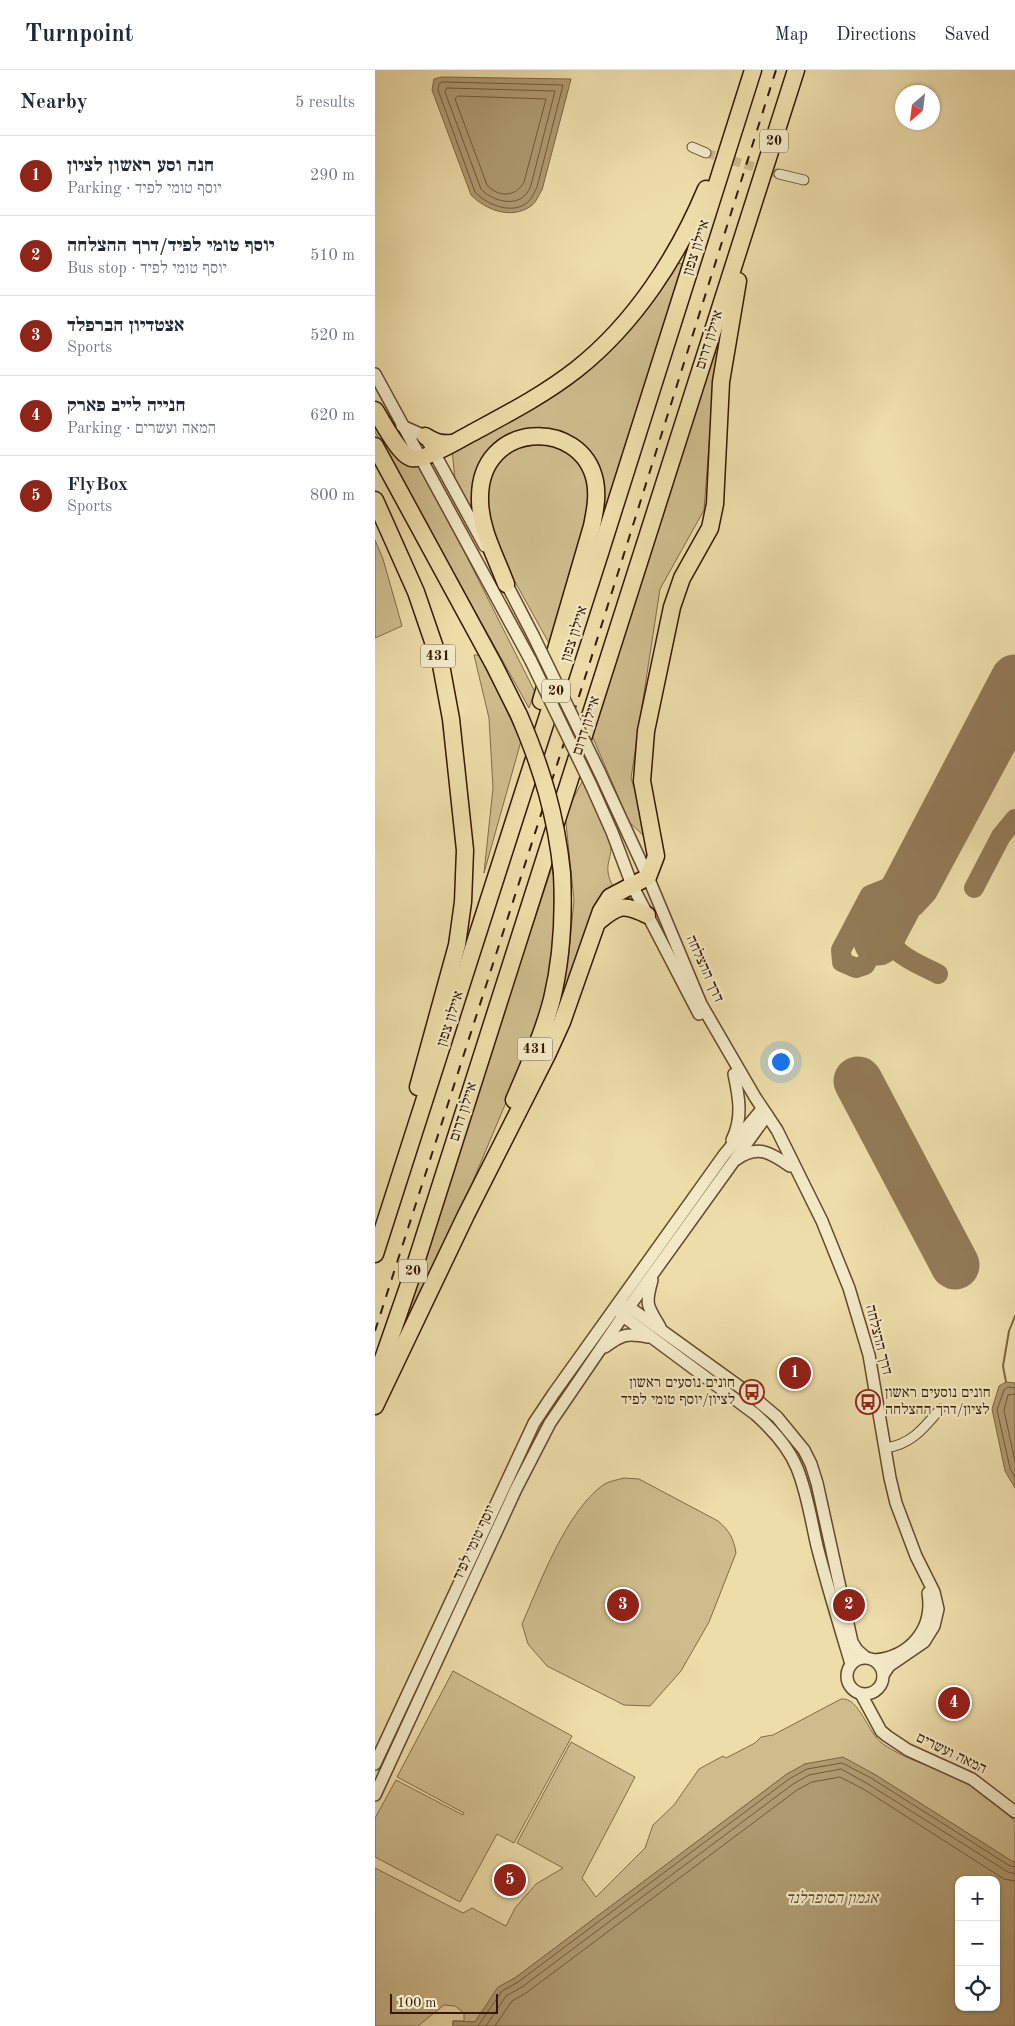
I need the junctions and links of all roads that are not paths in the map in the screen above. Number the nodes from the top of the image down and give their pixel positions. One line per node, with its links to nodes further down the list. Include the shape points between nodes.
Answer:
1 (753, 70): 12 (highway, via 698,207 639,306 576,370 527,403); 19 (highway, איילון צפון / 20)
2 (796, 70): 7 (highway, איילון דרום / 20)
3 (692, 147): 4 (street)
4 (706, 153)
5 (779, 174): 6 (street)
6 (804, 180)
7 (752, 213): 17 (highway, via 724,360 715,504 710,528 682,578 672,606 646,731 642,782 657,856); 36 (highway, איילון דרום / 20)
8 (375, 374): 10 (street)
9 (375, 410): 14 (highway, via 402,451 410,457)
10 (402, 426): 11 (street); 14 (street)
11 (425, 436): 12 (highway, via 434,442); 14 (street)
12 (452, 443): 14 (highway)
13 (375, 446): 27 (highway, 431, bridge, via 519,715 546,786 562,873 561,949 552,999 529,1065)
14 (427, 455): 16 (street, דרך ההצלחה); 18 (street, דרך ההצלחה, bridge, via 591,785)
15 (375, 500): 28 (highway, 431, via 416,592 441,665 451,719 465,850 457,945)
16 (506, 584): 17 (street, דרך ההצלחה, bridge, via 599,770); 19 (highway, via 481,511 483,472 494,454 519,439 535,436 562,441 581,454 590,466 596,492 594,514 492,871)
17 (648, 877): 18 (highway); 23 (street, דרך ההצלחה, via 701,1004)
18 (632, 885): 20 (street, דרך ההצלחה); 21 (highway, via 610,897)
19 (485, 914): 29 (highway, איילון צפון / 20)
20 (647, 915): 21 (highway, via 631,907 613,909); 22 (street, דרך ההצלחה, via 693,1005)
21 (597, 923): 27 (highway, via 558,1030)
22 (734, 1074): 23 (street, דרך ההצלחה); 24 (street, via 740,1108 739,1123)
23 (762, 1115): 24 (street); 25 (street, דרך ההצלחה); 26 (street, דרך ההצלחה, via 777,1130)
24 (727, 1160): 25 (street, via 758,1150 774,1155); 30 (street, יוסף טומי לפיד); 31 (street, יוסף טומי לפיד)
25 (790, 1166): 26 (street, דרך ההצלחה)
26 (811, 1202): 39 (street, דרך ההצלחה, via 835,1250 863,1334)
27 (466, 1215): 37 (highway)
28 (375, 1248)
29 (375, 1254)
30 (655, 1270): 32 (street, יוסף טומי לפיד); 33 (street, via 647,1304)
31 (616, 1305): 32 (street); 47 (street, יוסף טומי לפיד, via 553,1393 535,1424)
32 (626, 1312): 33 (street); 34 (street); 35 (street, יוסף טומי לפיד)
33 (662, 1331): 41 (street, via 762,1404 787,1426 804,1450 817,1484 852,1642)
34 (652, 1338): 35 (street, via 627,1334); 42 (street, via 755,1414 785,1446 797,1468)
35 (598, 1352): 48 (street, יוסף טומי לפיד, via 538,1444)
36 (375, 1382)
37 (375, 1406)
38 (940, 1409): 39 (street, via 912,1438)
39 (885, 1448): 40 (street, דרך ההצלחה, via 905,1530)
40 (925, 1577): 41 (street, דרך ההצלחה, via 930,1610 918,1637 895,1655); 43 (street, דרך ההצלחה, via 937,1603 934,1626 924,1642 889,1666)
41 (869, 1659): 42 (street, via 857,1659); 43 (street, via 880,1666)
42 (851, 1664): 45 (street, via 847,1669 847,1681 849,1687)
43 (883, 1675): 44 (street)
44 (876, 1691): 45 (street); 46 (street, via 873,1700)
45 (861, 1694): 46 (street, המאה ועשרים)
46 (876, 1722): 49 (street, המאה ועשרים, via 881,1731 897,1743 972,1778)
47 (375, 1764)
48 (375, 1795)
49 (1015, 1812)

